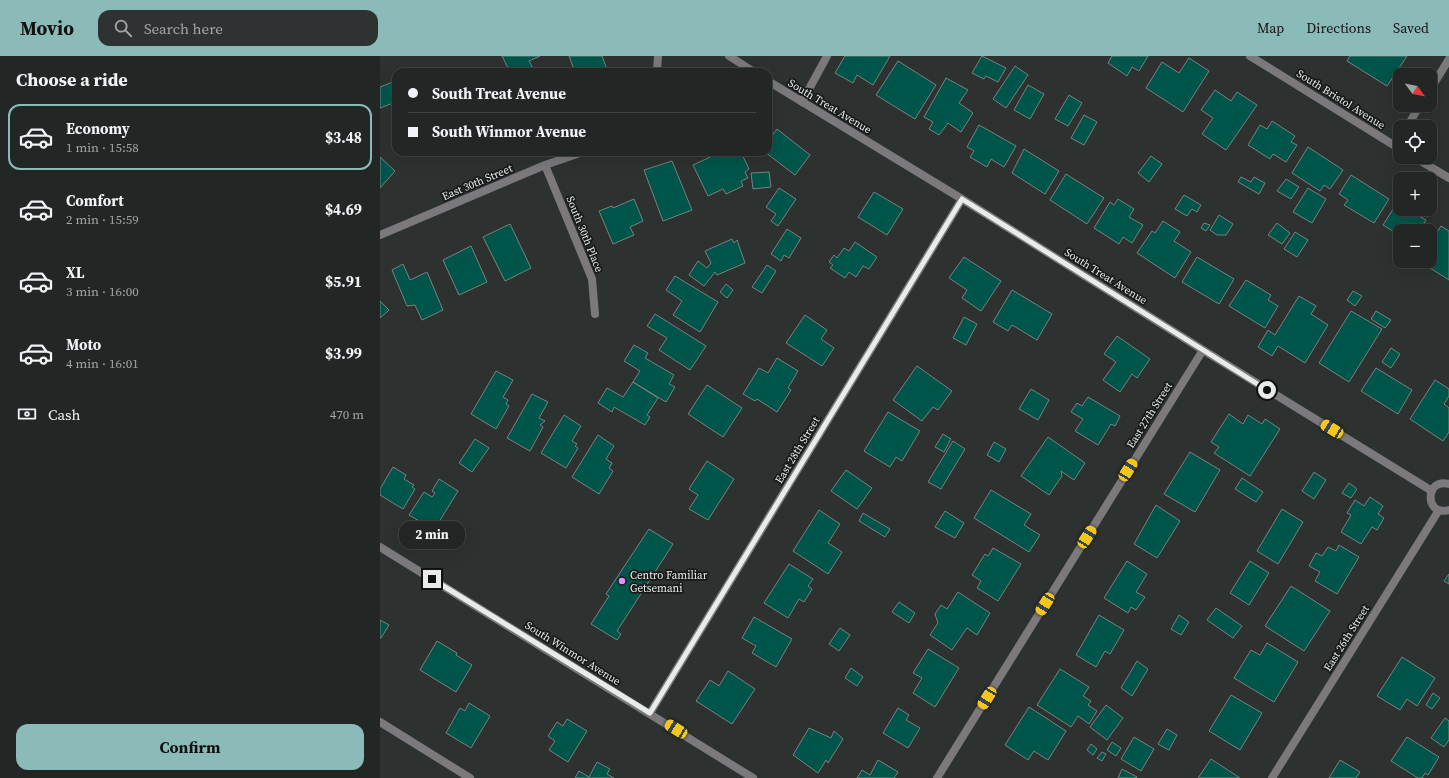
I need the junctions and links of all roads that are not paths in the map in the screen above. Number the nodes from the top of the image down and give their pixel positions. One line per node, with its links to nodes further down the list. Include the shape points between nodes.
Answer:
1 (658, 56): 6 (street)
2 (729, 56): 7 (street)
3 (827, 56): 10 (street)
4 (1250, 56): 11 (street, South Bristol Avenue)
5 (1449, 59): 8 (street)
6 (656, 68)
7 (748, 68)
8 (1437, 79)
9 (772, 83): 10 (street, South Treat Avenue)
10 (802, 102): 16 (street, South Treat Avenue)
11 (1393, 144)
12 (571, 156): 14 (street, East 30th Street)
13 (1426, 164): 15 (street)
14 (545, 165): 17 (street, East 30th Street); 18 (street, South 30th Place, via 592,280)
15 (1449, 178)
16 (962, 199): 19 (street, South Treat Avenue); 25 (street, East 28th Street)
17 (380, 235)
18 (595, 314)
19 (1203, 350): 21 (street, South Treat Avenue); 29 (street, East 27th Street)
20 (1449, 484): 21 (street, via 1441,483)
21 (1432, 491): 22 (street, via 1432,505)
22 (1439, 510): 23 (street); 30 (street, East 26th Street)
23 (1449, 510)
24 (380, 547): 25 (street, South Winmor Avenue)
25 (650, 713): 28 (street, South Winmor Avenue)
26 (380, 722): 27 (street)
27 (470, 778)
28 (753, 778)
29 (937, 778)
30 (1272, 778)

